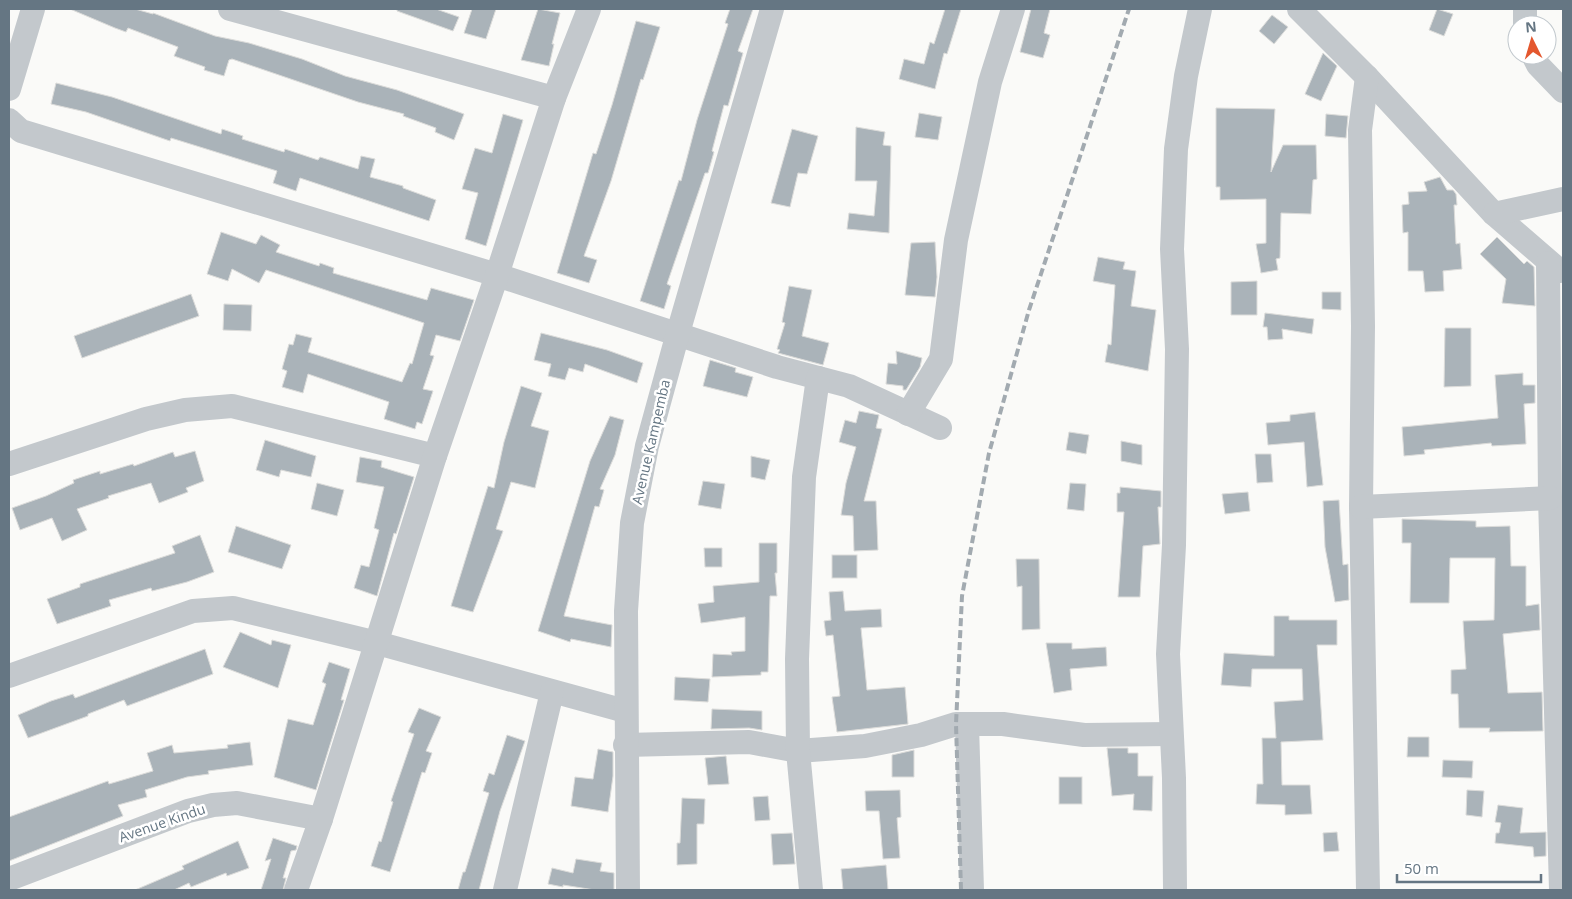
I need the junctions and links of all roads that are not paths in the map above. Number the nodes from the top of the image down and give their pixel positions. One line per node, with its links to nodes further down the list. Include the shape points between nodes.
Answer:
1 (33, 9): 10 (street)
2 (230, 9): 12 (street)
3 (589, 9): 12 (street)
4 (772, 9): 18 (street, Avenue Kampemba)
5 (1012, 9): 20 (street, via 990,82 958,230 941,359)
6 (1200, 9): 31 (street, via 1176,149 1172,249 1177,350 1174,545 1168,654)
7 (1299, 9): 9 (street)
8 (1538, 65): 11 (street)
9 (1366, 76): 15 (street); 25 (street, via 1360,130)
10 (9, 89)
11 (1563, 91)
12 (554, 98): 17 (street)
13 (9, 120): 17 (street, via 21,131)
14 (1563, 199): 15 (street)
15 (1494, 214): 16 (street)
16 (1555, 268): 24 (street)
17 (497, 276): 18 (street); 22 (street)
18 (678, 333): 19 (street); 29 (street, Avenue Kampemba, via 647,446 632,523 626,610)
19 (818, 378): 20 (street, via 849,386); 33 (street, via 804,476 797,659)
20 (908, 414): 21 (street)
21 (940, 428)
22 (435, 456): 23 (street, via 232,406 185,410 146,418); 26 (street)
23 (9, 464)
24 (1550, 498): 25 (street); 35 (street)
25 (1361, 506): 43 (street)
26 (377, 643): 27 (street, via 233,608 193,611); 28 (street); 34 (street)
27 (9, 676)
28 (552, 692): 29 (street); 38 (street)
29 (625, 711): 32 (street, Avenue Kampemba)
30 (967, 725): 31 (street, via 1003,724 1084,734); 33 (street, via 956,724 865,746); 41 (street)
31 (1170, 734): 42 (street, via 1174,778)
32 (625, 745): 33 (street, via 749,742); 39 (street, Avenue Kampemba)
33 (798, 751): 40 (street)
34 (321, 819): 36 (street, Avenue Kindu, via 237,803 213,805 188,811); 37 (street)
35 (1561, 836): 44 (street)
36 (9, 880)
37 (296, 890)
38 (505, 890)
39 (628, 890)
40 (812, 890)
41 (972, 890)
42 (1175, 890)
43 (1368, 890)
44 (1561, 890)

